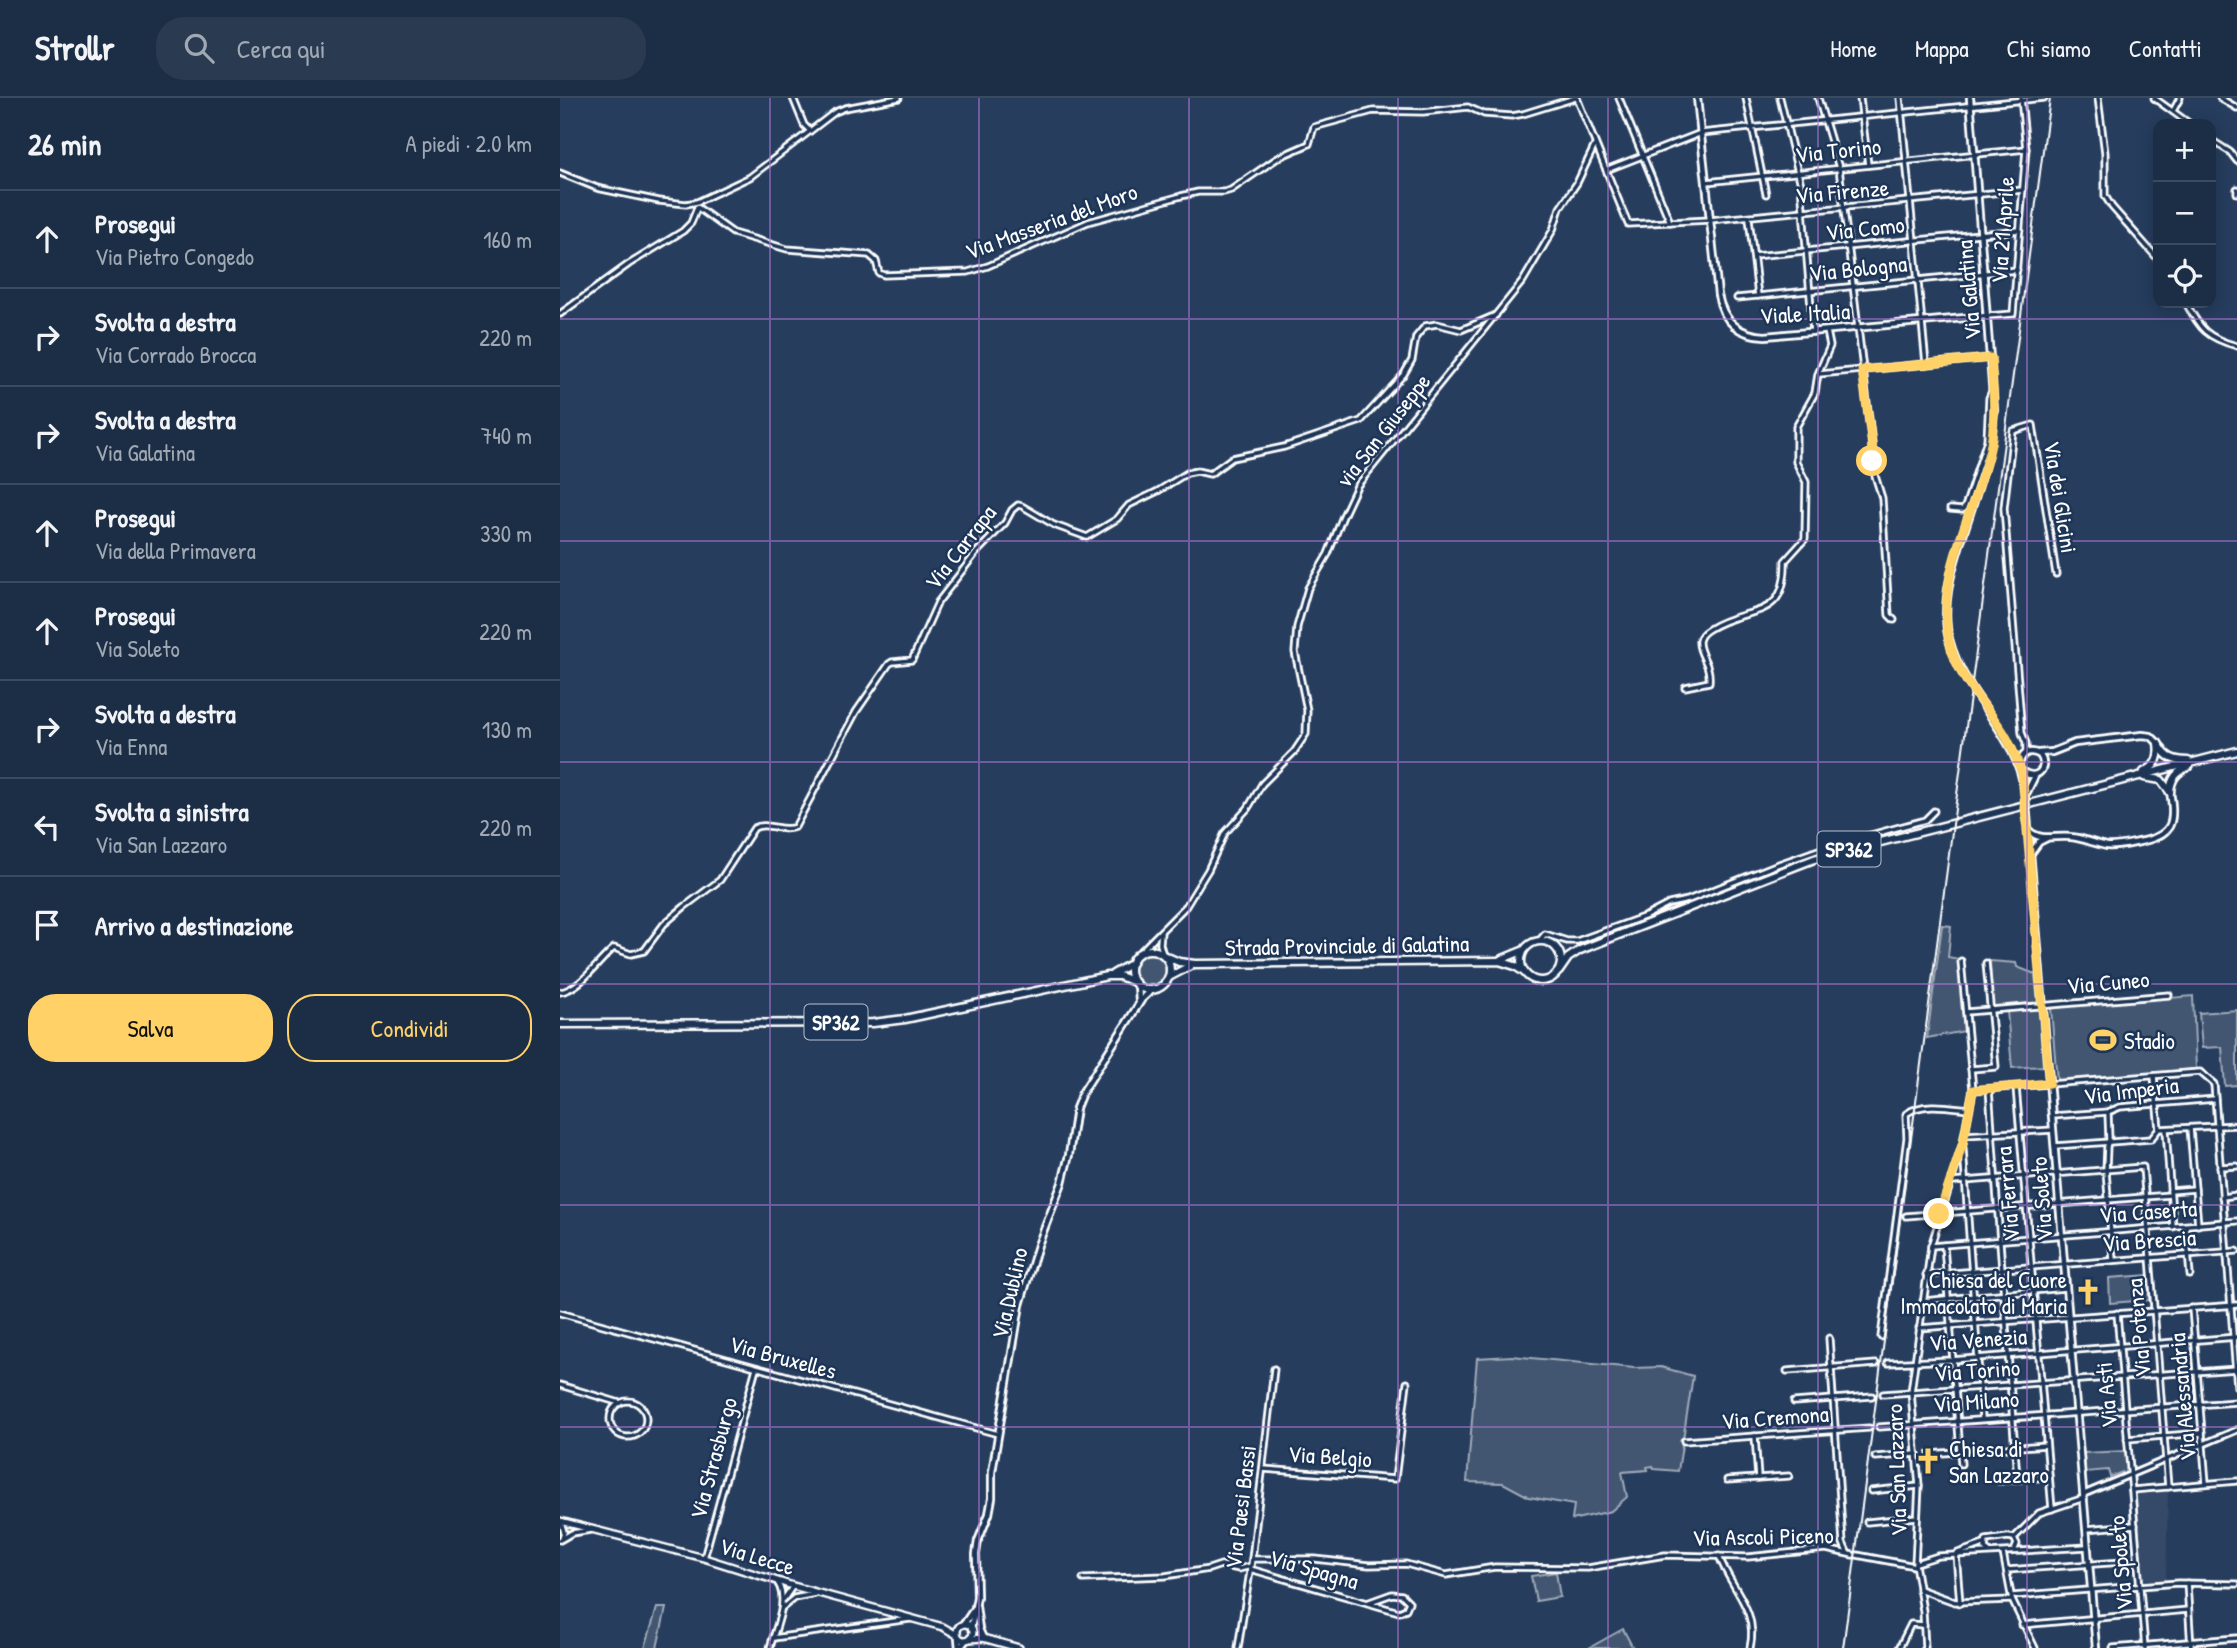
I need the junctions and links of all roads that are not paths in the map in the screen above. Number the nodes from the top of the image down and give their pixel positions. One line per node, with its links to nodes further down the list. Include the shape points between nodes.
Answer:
1 (793, 98): 30 (street)
2 (899, 98): 30 (street, via 845,108)
3 (1576, 98): 33 (street); 50 (street, Via Masseria del Moro, via 1512,116 1484,114 1468,107 1373,111 1331,121 1314,127 1309,144 1279,157 1231,190 1198,192 1076,225 968,272 884,275 869,256 787,249 733,233)
4 (1619, 98): 36 (street)
5 (1697, 98): 31 (street, Viale Italia)
6 (1746, 98): 29 (street)
7 (1780, 98): 28 (street)
8 (1818, 98): 27 (street)
9 (1860, 98): 25 (street)
10 (1900, 98): 24 (street)
11 (1970, 98): 21 (street, Via Galatina)
12 (2044, 98): 18 (street)
13 (2098, 98): 61 (street, via 2105,196)
14 (2154, 98): 19 (street)
15 (2180, 98): 23 (street)
16 (2220, 98): 20 (street)
17 (2232, 98): 20 (street)
18 (2021, 99): 21 (street); 34 (street, Via 21 Aprile)
19 (2160, 100): 23 (street)
20 (2230, 104): 22 (street)
21 (1970, 106): 24 (street); 35 (street, Via Galatina)
22 (2237, 107)
23 (2173, 111): 26 (street)
24 (1902, 112): 25 (street); 37 (street)
25 (1862, 116): 27 (street); 39 (street)
26 (2183, 119)
27 (1825, 120): 28 (street); 40 (street)
28 (1786, 124): 29 (street); 42 (street)
29 (1752, 128): 31 (street); 44 (street)
30 (810, 131): 50 (street, via 750,177)
31 (1701, 133): 36 (street); 45 (street, Viale Italia)
32 (2216, 143): 38 (street)
33 (1595, 145): 41 (street); 72 (street, via San Giuseppe, via 1549,238)
34 (2026, 149): 35 (street, Via Torino); 46 (street, Via 21 Aprile)
35 (1975, 154): 37 (street, Via Torino); 48 (street, Via Galatina)
36 (1642, 155): 41 (street); 55 (street)
37 (1906, 161): 39 (street, Via Torino); 49 (street)
38 (2237, 161)
39 (1868, 165): 40 (street, Via Torino)
40 (1839, 168): 42 (street, Via Torino); 51 (street)
41 (1606, 170): 55 (street, Via Firenze, via 1628,224)
42 (1798, 172): 44 (street, Via Torino); 52 (street)
43 (560, 173): 50 (street, via 597,188)
44 (1762, 176): 45 (street, Via Torino); 47 (street)
45 (1706, 182): 54 (street, Viale Italia)
46 (2023, 190): 48 (street, Via Firenze); 56 (street, Via 21 Aprile)
47 (1766, 194)
48 (1978, 195): 49 (street, Via Firenze); 57 (street, Via Galatina)
49 (1911, 201): 51 (street, Via Firenze); 58 (street)
50 (697, 204): 71 (street, via 683,231)
51 (1843, 208): 52 (street, Via Firenze); 59 (street)
52 (1804, 212): 53 (street, Via Firenze); 60 (street)
53 (1749, 217): 54 (street, Via Firenze); 62 (street)
54 (1710, 220): 55 (street, Via Firenze); 77 (street, Viale Italia, via 1721,309 1733,326 1752,335)
55 (1670, 222)
56 (2020, 230): 57 (street, Via Como); 63 (street, Via 21 Aprile)
57 (1981, 234): 58 (street, Via Como); 64 (street, Via Galatina)
58 (1915, 241): 59 (street, Via Como); 65 (street)
59 (1848, 248): 60 (street, Via Como); 66 (street)
60 (1807, 252): 62 (street, Via Como); 67 (street)
61 (2153, 254)
62 (1754, 256): 68 (street)
63 (2017, 270): 64 (street, Via Bologna); 73 (street, Via 21 Aprile, via 2014,314)
64 (1983, 274): 65 (street, Via Bologna); 73 (street, Via Galatina)
65 (1919, 280): 66 (street, Via Bologna); 74 (street)
66 (1852, 286): 67 (street, Via Bologna); 75 (street)
67 (1810, 290): 68 (street, Via Bologna); 77 (street)
68 (1758, 296): 69 (street, Via Bologna)
69 (1737, 298)
70 (2189, 308): 78 (street, via 2204,332)
71 (560, 314)
72 (1496, 314): 109 (street, via San Giuseppe, via 1357,486 1308,588 1297,627 1295,652 1307,710 1306,734 1233,821 1186,906); 127 (street, Via Carrapa, via 1461,330 1425,326 1416,337 1404,374 1361,421 1284,447 1232,458 1210,474 1187,472 1129,505 1117,519 1087,537 1018,505 938,602 912,660 889,664 856,712 795,827 754,828 720,880 674,915 644,951 631,954 614,948 575,988)
73 (1987, 316): 74 (street, Viale Italia); 79 (street, Via Galatina)
74 (1923, 322): 75 (street, Viale Italia); 80 (street)
75 (1857, 328): 76 (street, Viale Italia); 81 (street)
76 (1828, 331): 77 (street, Viale Italia); 82 (street, via 1830,346)
77 (1812, 332)
78 (2237, 346)
79 (1991, 358): 80 (street); 83 (street, Via Galatina)
80 (1926, 364): 81 (street)
81 (1862, 370): 82 (street); 86 (street, via 1872,466 1882,498 1889,615)
82 (1818, 374): 87 (street, via 1815,393 1795,433 1797,462 1806,482 1805,539 1784,561 1783,584 1768,607 1719,623 1702,634 1699,642 1708,663 1709,682)
83 (1993, 390): 84 (street, via 1987,440 1965,507); 90 (street, Via Galatina, via 1989,452 1950,576 1946,610 1951,647 1965,681)
84 (1950, 509)
85 (2056, 574): 88 (street, Via dei Glicini, via 2033,425 2013,431 2004,496)
86 (1894, 620)
87 (1685, 687)
88 (2026, 743): 93 (street); 94 (street)
89 (2158, 743): 92 (street, via 2141,735 2075,743); 95 (main road, via 2175,760); 100 (main road, via 2157,762)
90 (2012, 748): 94 (street, Via Galatina); 96 (street, Via Galatina)
91 (2237, 751): 95 (main road, SP362)
92 (2052, 752): 93 (street); 97 (street)
93 (2037, 753): 94 (street); 97 (street)
94 (2024, 754): 96 (street)
95 (2200, 761): 100 (main road, SP362); 101 (main road, via 2175,775)
96 (2020, 764): 98 (street)
97 (2044, 764): 99 (street)
98 (2022, 772): 99 (street); 102 (street, Via Soleto)
99 (2035, 776): 102 (street)
100 (2128, 779): 101 (main road, via 2156,778); 108 (main road, SP362)
101 (2170, 792): 105 (street, via 2171,824 2151,840 2109,846 2073,837)
102 (2025, 796): 104 (street, Via Soleto, bridge)
103 (1934, 811): 108 (street, via 1925,820 1827,848)
104 (2029, 830): 105 (street); 106 (street, Via Soleto)
105 (2038, 839): 106 (street); 107 (street)
106 (2030, 841): 107 (street, Via Soleto)
107 (2031, 854): 130 (street, Via Soleto)
108 (1777, 868): 110 (street, via 1577,941 1545,934); 113 (main road, SP362)
109 (1162, 930): 114 (street, via San Giuseppe); 115 (street, via 1159,939)
110 (1539, 941): 111 (main road); 112 (main road, Strada Provinciale di Galatina)
111 (1555, 946): 113 (main road); 121 (main road, via 1562,958)
112 (1525, 949): 116 (main road, Strada Provinciale di Galatina); 122 (main road, via 1521,958)
113 (1580, 950): 121 (main road, SP362)
114 (1137, 955): 115 (main road, Strada Provinciale di Galatina, via 1153,950); 118 (main road)
115 (1164, 956): 120 (main road, Strada Provinciale di Galatina); 124 (main road, via 1170,967)
116 (1499, 961): 120 (main road, Strada Provinciale di Galatina); 122 (main road, Strada Provinciale di Galatina)
117 (1961, 961): 132 (street, Via San Lazzaro)
118 (1132, 963): 123 (main road, SP362); 125 (main road)
119 (1986, 963): 131 (street)
120 (1195, 964): 124 (main road, Strada Provinciale di Galatina)
121 (1559, 971): 122 (main road, Strada Provinciale di Galatina, via 1542,981)
122 (1524, 972)
123 (1107, 976): 125 (main road, SP362); 133 (main road, SP362, via 873,1023)
124 (1168, 977): 126 (main road, Strada Provinciale di Galatina)
125 (1137, 984): 126 (main road, SP362); 129 (street)
126 (1153, 989): 129 (street, Via Dublino)
127 (560, 992)
128 (2169, 995): 130 (street, Via Cuneo)
129 (1138, 1006): 271 (street, Via Dublino, via 1076,1108 1062,1183 1020,1305)
130 (2044, 1006): 131 (street, Via Cuneo); 136 (street, Via Soleto)
131 (1990, 1010): 132 (street, Via Cuneo); 134 (street, via 1996,1068)
132 (1966, 1012): 134 (street, Via San Lazzaro)
133 (560, 1024)
134 (1971, 1069): 139 (street, Via San Lazzaro)
135 (2154, 1076): 136 (street); 140 (street, via 2200,1072 2214,1084); 141 (street)
136 (2049, 1083): 137 (street); 144 (street, Via Soleto)
137 (2016, 1087): 138 (street); 151 (street, Via Ferrara)
138 (1989, 1089): 139 (street); 152 (street)
139 (1973, 1090): 142 (street, Via San Lazzaro)
140 (2215, 1099): 141 (street, Via Imperia); 146 (street)
141 (2157, 1104): 143 (street, Via Imperia); 148 (street)
142 (1969, 1109): 153 (street, Via San Lazzaro); 220 (street, via 1936,1106 1906,1114 1907,1138)
143 (2108, 1112): 144 (street, Via Imperia); 154 (street)
144 (2052, 1116): 149 (street, Via Soleto)
145 (2237, 1125): 146 (street)
146 (2216, 1126): 147 (street); 158 (street)
147 (2190, 1128): 150 (street); 165 (street)
148 (2159, 1129): 150 (street); 154 (street, via 2151,1139)
149 (2053, 1130): 151 (street); 156 (street, Via Soleto)
150 (2166, 1130): 166 (street)
151 (2019, 1132): 152 (street); 161 (street, Via Ferrara)
152 (1992, 1134): 153 (street); 162 (street)
153 (1965, 1135): 155 (street, Via San Lazzaro)
154 (2109, 1140): 156 (street); 159 (street)
155 (1963, 1143): 163 (street); 164 (street, Via San Lazzaro)
156 (2054, 1146): 160 (street, Via Soleto)
157 (2237, 1166): 158 (street)
158 (2220, 1167): 168 (street)
159 (2106, 1171): 160 (street); 169 (street, Via Potenza, via 2143,1167); 170 (street)
160 (2056, 1174): 161 (street); 171 (street, Via Soleto)
161 (2023, 1176): 162 (street); 172 (street, Via Ferrara)
162 (1995, 1179): 163 (street); 173 (street)
163 (1966, 1181): 164 (street); 174 (street)
164 (1951, 1182): 175 (street, Via San Lazzaro)
165 (2195, 1189): 166 (street); 179 (street)
166 (2170, 1193): 169 (street); 181 (street)
167 (2237, 1195): 168 (street)
168 (2222, 1196): 178 (street)
169 (2145, 1198): 170 (street); 182 (street, Via Potenza)
170 (2108, 1200): 171 (street); 183 (street)
171 (2059, 1204): 172 (street); 184 (street, Via Soleto)
172 (2025, 1207): 173 (street); 185 (street, Via Ferrara)
173 (1997, 1209): 174 (street); 186 (street)
174 (1967, 1212): 175 (street); 187 (street)
175 (1939, 1214): 176 (street); 189 (street, Via San Lazzaro)
176 (1906, 1216)
177 (2237, 1221): 178 (street, Via Caserta)
178 (2224, 1222): 179 (street, Via Caserta); 191 (street)
179 (2198, 1225): 180 (street, Via Caserta)
180 (2186, 1226): 181 (street, Via Caserta); 192 (street)
181 (2173, 1227): 182 (street, Via Caserta)
182 (2147, 1228): 183 (street, Via Caserta); 193 (street, Via Potenza)
183 (2111, 1231): 184 (street, Via Caserta); 194 (street)
184 (2061, 1235): 185 (street, Via Caserta); 195 (street, Via Soleto)
185 (2028, 1238): 186 (street, Via Caserta); 196 (street, Via Ferrara)
186 (1999, 1240): 187 (street, Via Caserta); 197 (street)
187 (1969, 1242): 188 (street, Via Caserta); 198 (street)
188 (1944, 1245): 189 (street, Via Caserta); 199 (street)
189 (1931, 1246): 200 (street, Via San Lazzaro)
190 (2237, 1251): 191 (street, Via Brescia)
191 (2227, 1252): 192 (street, Via Brescia); 208 (street)
192 (2188, 1255): 193 (street, Via Brescia); 201 (street)
193 (2149, 1257): 194 (street, Via Brescia); 211 (street, Via Potenza)
194 (2113, 1260): 195 (street, Via Brescia)
195 (2064, 1264): 196 (street, Via Brescia); 202 (street, Via Soleto)
196 (2030, 1267): 197 (street, Via Brescia); 203 (street, Via Ferrara)
197 (2001, 1269): 198 (street, Via Brescia); 204 (street)
198 (1971, 1272): 199 (street, Via Brescia); 205 (street)
199 (1946, 1274): 200 (street, Via Brescia); 206 (street)
200 (1926, 1275): 207 (street, Via San Lazzaro)
201 (2190, 1275)
202 (2066, 1288): 203 (street); 214 (street, Via Soleto)
203 (2032, 1291): 204 (street); 215 (street, Via Ferrara)
204 (2003, 1294): 205 (street); 216 (street)
205 (1973, 1297): 206 (street); 217 (street)
206 (1948, 1299): 207 (street); 218 (street)
207 (1923, 1301): 219 (street, Via San Lazzaro)
208 (2231, 1305): 209 (street); 210 (street); 221 (street)
209 (2237, 1305)
210 (2192, 1308): 211 (street); 223 (street, Via Alessandria)
211 (2154, 1311): 213 (street); 224 (street, Via Potenza)
212 (560, 1313): 234 (street, Via Bruxelles)
213 (2117, 1313): 214 (street); 225 (street, Via Asti)
214 (2068, 1317): 215 (street); 226 (street, Via Soleto)
215 (2035, 1320): 216 (street); 227 (street, Via Ferrara)
216 (2005, 1322): 217 (street); 228 (street)
217 (1975, 1325): 218 (street); 229 (street)
218 (1949, 1327): 219 (street); 230 (street)
219 (1919, 1328): 231 (street, Via San Lazzaro)
220 (1881, 1337)
221 (2235, 1337): 223 (street, Via Venezia); 237 (street)
222 (1829, 1338): 235 (street)
223 (2194, 1340): 224 (street, Via Venezia); 239 (street, Via Alessandria)
224 (2157, 1343): 225 (street, Via Venezia); 240 (street, Via Potenza)
225 (2120, 1345): 226 (street, Via Venezia); 241 (street, Via Asti)
226 (2071, 1350): 227 (street, Via Venezia); 242 (street, Via Soleto)
227 (2038, 1353): 228 (street, Via Venezia); 243 (street, Via Ferrara)
228 (2007, 1355): 229 (street, Via Venezia); 246 (street)
229 (1978, 1358): 230 (street, Via Venezia); 248 (street)
230 (1952, 1360): 231 (street, Via Venezia); 249 (street)
231 (1915, 1361): 232 (street, Via Venezia); 250 (street, Via San Lazzaro)
232 (1888, 1363)
233 (1876, 1364): 235 (street)
234 (756, 1368): 271 (street, Via Bruxelles); 319 (street, Via Strasburgo)
235 (1830, 1368): 238 (street); 253 (street)
236 (1274, 1369): 285 (street, Via Paesi Bassi)
237 (2236, 1369): 239 (street, Via Torino); 247 (street)
238 (1787, 1371)
239 (2197, 1372): 240 (street, Via Torino); 257 (street, Via Alessandria)
240 (2159, 1375): 241 (street, Via Torino); 258 (street, Via Potenza)
241 (2122, 1377): 242 (street, Via Torino); 259 (street, Via Asti)
242 (2074, 1381): 243 (street, Via Torino); 260 (street, Via Soleto)
243 (2040, 1383): 246 (street, Via Torino); 261 (street, Via Ferrara)
244 (1407, 1384): 285 (street, Via Belgio, via 1395,1479)
245 (560, 1385): 256 (street)
246 (2010, 1386): 248 (street, Via Torino); 262 (street)
247 (2237, 1387)
248 (1980, 1388): 249 (street, Via Torino); 263 (street)
249 (1955, 1390): 250 (street, Via Torino); 264 (street)
250 (1911, 1392): 251 (street, Via Torino); 265 (street, Via San Lazzaro)
251 (1883, 1394)
252 (1872, 1396): 253 (street)
253 (1833, 1400): 254 (street); 269 (street)
254 (1794, 1402)
255 (2237, 1402): 257 (street)
256 (620, 1403): 256 (street, via 610,1416 612,1427 625,1437 636,1435 644,1426 645,1414 638,1404)
257 (2200, 1404): 258 (street); 270 (street, Via Alessandria)
258 (2162, 1407): 259 (street); 273 (street, Via Potenza)
259 (2124, 1409): 260 (street); 274 (street, Via Asti)
260 (2077, 1411): 261 (street, Via Milano); 299 (street, Via Soleto)
261 (2043, 1414): 262 (street, Via Milano); 276 (street, Via Ferrara)
262 (2012, 1416): 263 (street, Via Milano); 278 (street)
263 (1982, 1418): 264 (street, Via Milano)
264 (1956, 1420): 265 (street, Via Milano); 279 (street)
265 (1914, 1424): 266 (street, Via Milano); 280 (street, Via San Lazzaro)
266 (1879, 1427)
267 (1869, 1428): 269 (street, Via Cremona)
268 (2237, 1430): 277 (street)
269 (1835, 1431): 272 (street, Via Cremona); 309 (street)
270 (2202, 1433): 273 (street); 277 (street, Via Alessandria)
271 (998, 1434): 340 (street, Via Dublino, via 992,1498 976,1554)
272 (1755, 1436): 275 (street, Via Cremona); 289 (street)
273 (2164, 1436): 274 (street); 283 (street, Via Potenza)
274 (2127, 1439): 286 (street, Via Asti)
275 (1684, 1441)
276 (2046, 1445): 278 (street); 288 (street, Via Ferrara)
277 (2203, 1445): 283 (street); 294 (street, Via Alessandria)
278 (2014, 1448): 279 (street); 290 (street)
279 (1960, 1451): 281 (street); 284 (street)
280 (1917, 1454): 282 (street); 295 (street, Via San Lazzaro)
281 (1930, 1454)
282 (1875, 1457)
283 (2166, 1460): 286 (street); 296 (street, Via Potenza)
284 (1961, 1464)
285 (1263, 1469): 320 (street, Via Paesi Bassi)
286 (2131, 1475): 297 (street, Via Spoleto); 299 (street)
287 (1789, 1476): 289 (street)
288 (2048, 1477): 290 (street); 300 (street, Via Ferrara)
289 (1758, 1478): 291 (street)
290 (2017, 1478): 292 (street)
291 (1727, 1480)
292 (1999, 1481)
293 (2237, 1481): 294 (street)
294 (2206, 1483): 296 (street)
295 (1919, 1486): 298 (street); 301 (street, Via San Lazzaro)
296 (2168, 1487): 297 (street)
297 (2132, 1490): 304 (street, Via Spoleto)
298 (1871, 1491)
299 (2084, 1496): 300 (street); 305 (street, Via Soleto)
300 (2052, 1509): 307 (street, via 2039,1513)
301 (1917, 1517): 303 (street); 323 (street, Via San Lazzaro)
302 (560, 1521): 306 (main road, Via Lecce); 308 (street)
303 (1867, 1522)
304 (2135, 1525): 305 (street); 321 (street, Via Spoleto)
305 (2085, 1529): 311 (street, Via Soleto)
306 (594, 1530): 308 (street); 319 (main road, Via Lecce)
307 (2014, 1538): 310 (street, via 1994,1538); 313 (street)
308 (561, 1539)
309 (1843, 1543): 312 (street); 315 (street)
310 (1984, 1544): 314 (street); 317 (street)
311 (2087, 1547): 313 (street); 322 (street, Via Soleto)
312 (1834, 1550): 315 (street, Via Ascoli Piceno); 318 (street, Via Ascoli Piceno)
313 (2014, 1551): 316 (street)
314 (1989, 1552): 316 (street); 317 (street)
315 (1847, 1553): 323 (street, Via Ascoli Piceno)
316 (2003, 1553): 325 (street)
317 (1956, 1554): 323 (street); 339 (street)
318 (1719, 1556): 320 (street, Via Ascoli Piceno, via 1672,1555 1588,1568 1495,1567 1446,1575 1406,1564); 364 (street, via 1748,1611 1753,1633)
319 (704, 1558): 327 (main road, Via Lecce)
320 (1252, 1559): 324 (street, Via Paesi Bassi)
321 (2137, 1561): 322 (street); 331 (street, Via Spoleto)
322 (2089, 1564): 325 (street); 333 (street, Via Soleto)
323 (1915, 1565): 332 (street, Via San Lazzaro)
324 (1251, 1567): 326 (street, Via Spagna, via 1221,1565 1165,1576); 338 (street, Via Spagna); 363 (street, Via Paesi Bassi)
325 (2007, 1570): 336 (street)
326 (1083, 1579)
327 (776, 1581): 330 (main road, Via Lecce); 337 (street)
328 (2187, 1583): 329 (street); 331 (street); 341 (street)
329 (2237, 1584)
330 (793, 1586): 334 (main road, Via Lecce); 335 (street); 337 (street)
331 (2140, 1586): 333 (street); 344 (street, Via Spoleto)
332 (1919, 1589): 339 (street); 349 (street, Via San Lazzaro)
333 (2091, 1590): 336 (street); 345 (street, Via Soleto)
334 (819, 1593): 335 (street); 343 (main road, Via Lecce)
335 (794, 1598): 342 (street)
336 (2012, 1598): 339 (street); 350 (street)
337 (783, 1600): 342 (street)
338 (1367, 1603): 338 (street, Via Spagna, via 1392,1594 1409,1602 1399,1612)
339 (1960, 1603)
340 (976, 1605): 348 (street); 352 (street, Via Dublino); 355 (street, Via Dublino)
341 (2188, 1609): 344 (street); 358 (street)
342 (780, 1610): 354 (street)
343 (884, 1611): 346 (main road, Via Lecce); 347 (street)
344 (2142, 1613): 345 (street); 359 (street, Via Spoleto)
345 (2093, 1618): 350 (street); 368 (street, Via Soleto)
346 (911, 1619): 347 (street); 351 (main road, Via Lecce)
347 (885, 1622): 354 (street)
348 (962, 1625): 351 (main road, Via Lecce); 352 (main road); 353 (main road)
349 (1924, 1625): 365 (street, via 1911,1624); 366 (street, Via San Lazzaro)
350 (2022, 1625): 367 (street)
351 (943, 1627): 353 (main road, Via Lecce)
352 (972, 1628): 355 (main road); 357 (main road)
353 (958, 1636): 357 (main road, Via Lecce); 361 (street)
354 (773, 1638): 360 (street)
355 (983, 1638): 357 (main road); 362 (main road)
356 (2237, 1638): 358 (street)
357 (968, 1640): 361 (street)
358 (2191, 1642): 359 (street); 370 (street)
359 (2145, 1647): 369 (street)
360 (770, 1648)
361 (959, 1648)
362 (1019, 1648)
363 (1238, 1648)
364 (1750, 1648)
365 (1899, 1648)
366 (1925, 1648)
367 (2035, 1648)
368 (2096, 1648)
369 (2113, 1648)
370 (2192, 1648)

